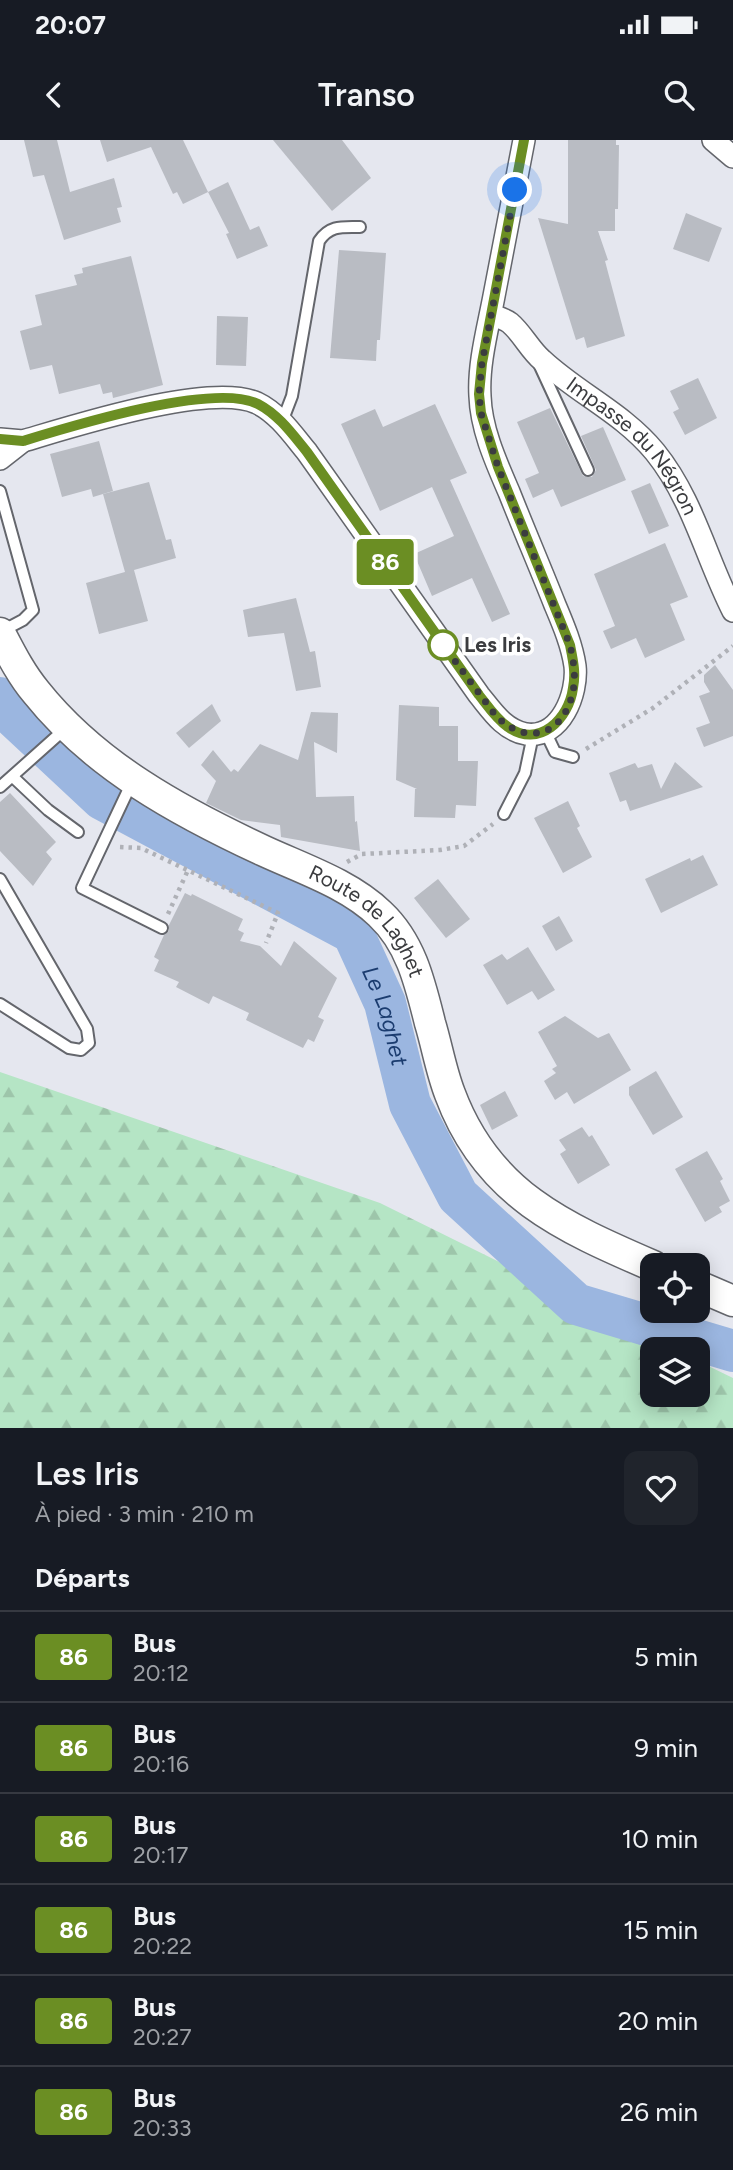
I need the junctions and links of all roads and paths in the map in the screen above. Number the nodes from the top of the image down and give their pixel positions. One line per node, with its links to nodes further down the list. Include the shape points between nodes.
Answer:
1 (524, 140): 5 (street)
2 (713, 140): 3 (street)
3 (733, 157)
4 (360, 227): 7 (lane, via 336,227 319,241 292,396)
5 (491, 315): 6 (street, Impasse du Négron, via 510,322); 17 (street, via 479,394 481,413 575,667 570,701 556,725)
6 (532, 349): 11 (lane); 13 (street, Impasse du Négron, via 654,451 694,515)
7 (282, 422): 9 (street, via 257,403 195,400); 17 (street, via 479,695 507,727)
8 (0, 439): 9 (street)
9 (23, 441): 10 (street)
10 (0, 458)
11 (588, 470)
12 (0, 491): 14 (lane, via 33,610)
13 (733, 611)
14 (0, 633): 16 (main road, Route de Laghet)
15 (733, 646): 18 (path, via 653,708)
16 (63, 731): 19 (lane); 20 (main road, Route de Laghet, via 102,757)
17 (539, 733): 18 (lane, via 555,752); 22 (lane)
18 (573, 757)
19 (13, 777): 21 (lane); 24 (lane)
20 (130, 785): 25 (lane); 32 (main road, Route de Laghet, via 366,901 398,933 411,957 450,1094 477,1148 538,1210)
21 (0, 787)
22 (504, 814)
23 (487, 830): 26 (path, via 464,846)
24 (78, 832)
25 (102, 846): 27 (path, via 141,848); 29 (lane, via 82,888)
26 (362, 854)
27 (188, 870): 29 (path); 30 (path, via 278,913)
28 (0, 880): 31 (lane, via 88,1029 89,1042 81,1050 69,1048)
29 (162, 928)
30 (267, 943)
31 (0, 1004)
32 (640, 1260)
33 (710, 1291): 34 (main road)
34 (733, 1301)

